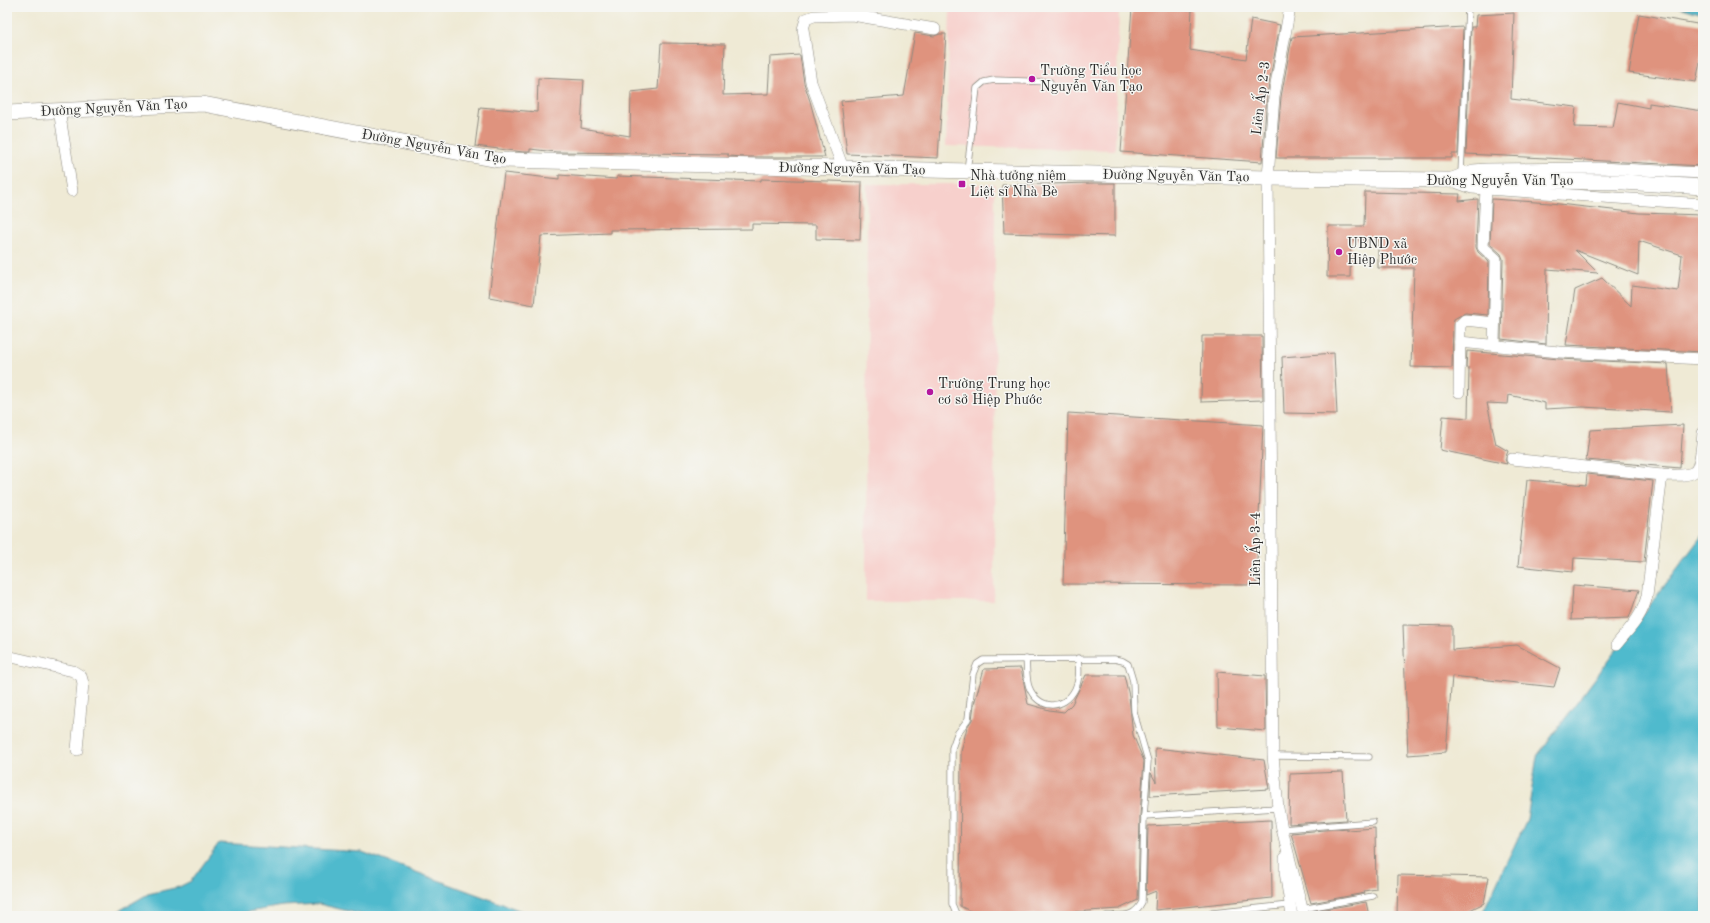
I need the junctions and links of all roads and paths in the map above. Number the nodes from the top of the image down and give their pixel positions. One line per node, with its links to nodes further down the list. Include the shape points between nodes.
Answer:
1 (1290, 7): 11 (street, Liên Ấp 2-3, via 1274,96)
2 (1468, 7): 10 (lane)
3 (935, 29): 7 (street, via 852,15 814,16 806,19 803,29 811,82)
4 (1050, 82): 8 (lane, via 994,80 984,82 977,88)
5 (59, 110): 6 (main road, Đường Nguyễn Văn Tạo); 7 (main road, Đường Nguyễn Văn Tạo, via 203,104 498,160); 14 (street)
6 (7, 113)
7 (843, 168): 8 (main road, Đường Nguyễn Văn Tạo)
8 (967, 171): 11 (main road, Đường Nguyễn Văn Tạo)
9 (1703, 173): 10 (street, via 1599,168 1486,169 1473,170)
10 (1454, 177): 11 (main road, Đường Nguyễn Văn Tạo); 12 (main road, Đường Nguyễn Văn Tạo); 13 (street, via 1472,188)
11 (1268, 178): 29 (street, Liên Ấp 3-4)
12 (1703, 187)
13 (1486, 189): 15 (street); 16 (street, via 1483,247 1496,259)
14 (72, 191)
15 (1703, 204)
16 (1494, 323): 17 (street, via 1465,320 1460,325); 18 (street)
17 (1460, 342): 18 (street); 20 (street)
18 (1494, 344): 19 (street, via 1559,352)
19 (1703, 359)
20 (1459, 392)
21 (1703, 433): 23 (street, via 1699,465 1694,472)
22 (1512, 459): 23 (street)
23 (1662, 475): 24 (street, via 1645,606)
24 (1617, 644)
25 (7, 656): 28 (street, via 73,671 80,676 83,683)
26 (1078, 658): 27 (lane); 27 (lane, via 1079,676 1075,689 1067,701 1057,706 1045,704 1035,697 1028,686); 32 (lane, via 1114,659 1128,664 1133,681 1134,711 1148,761)
27 (1026, 659): 40 (lane, via 983,660 977,664 972,674 968,719 957,734 952,748 952,904)
28 (77, 750)
29 (1273, 756): 30 (lane); 31 (street, Liên Ấp 3-4)
30 (1369, 757)
31 (1278, 808): 32 (lane); 34 (street, Liên Ấp 3-4)
32 (1144, 816): 41 (lane, via 1142,902 1133,914)
33 (1373, 822): 34 (lane)
34 (1282, 829): 35 (street, Liên Ấp 3-4)
35 (1286, 845): 37 (street, via 1285,872); 38 (street, Liên Ấp 3-4)
36 (1373, 896): 38 (lane)
37 (1291, 911): 39 (lane)
38 (1303, 912)
39 (1212, 913)
40 (957, 916)
41 (1107, 916)

